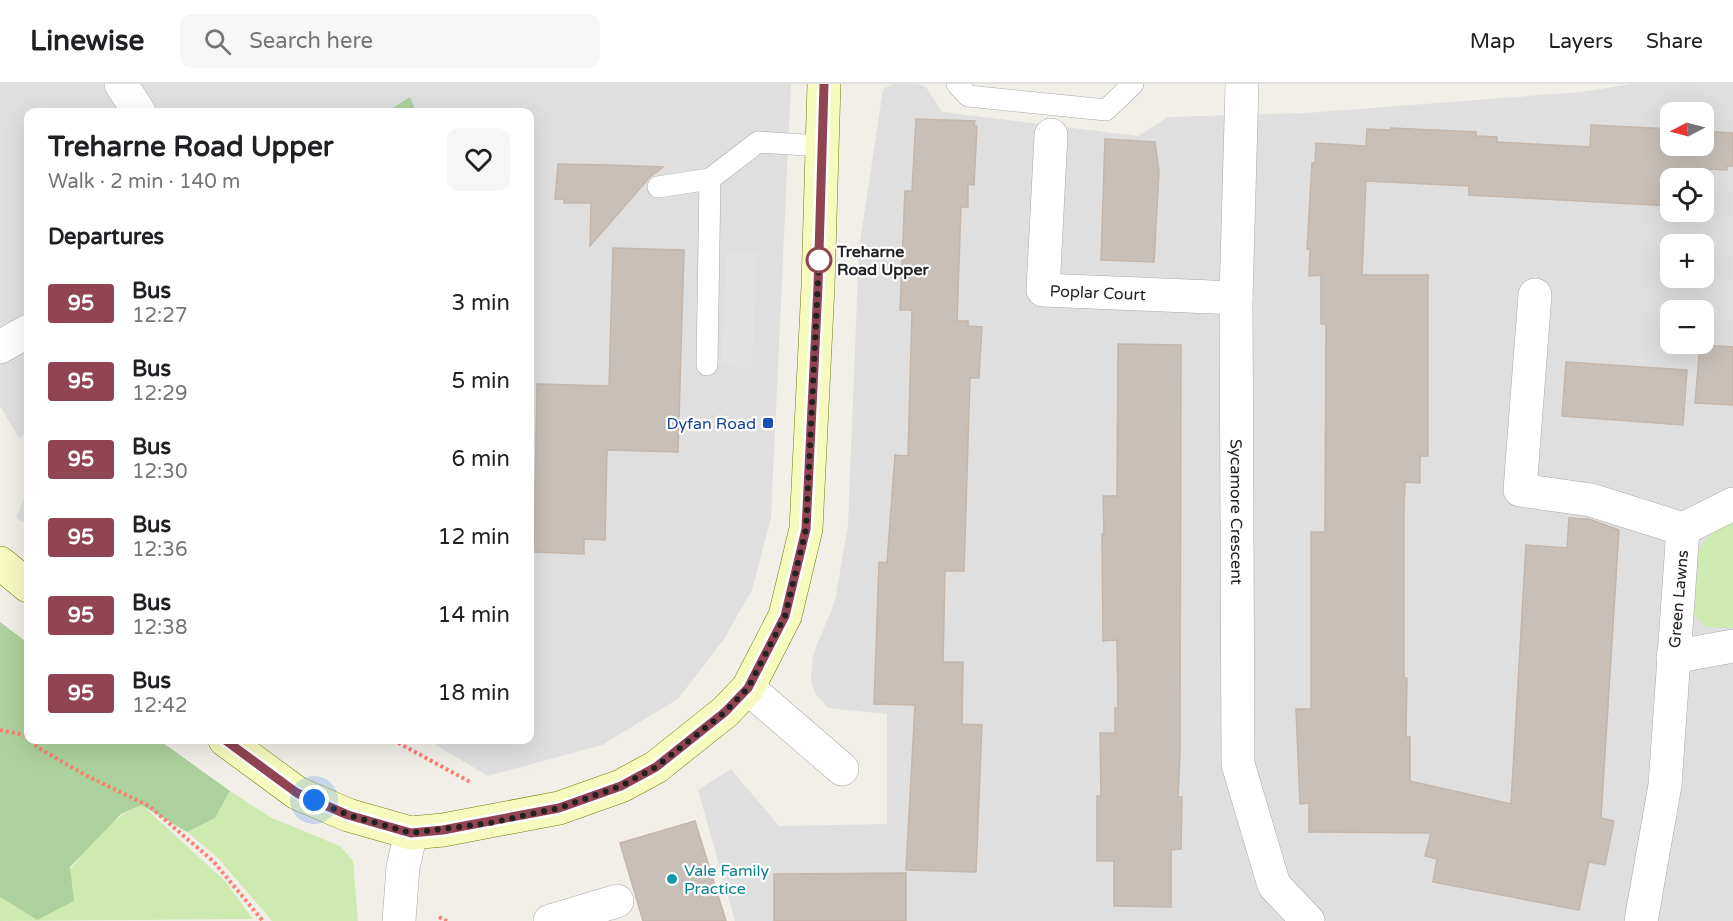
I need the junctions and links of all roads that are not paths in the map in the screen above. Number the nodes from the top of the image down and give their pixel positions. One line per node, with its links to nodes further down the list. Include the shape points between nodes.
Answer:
1 (121, 84): 6 (street)
2 (824, 84): 8 (street)
3 (957, 84): 4 (lane, via 968,96 1106,110)
4 (1134, 84)
5 (1242, 84): 12 (street, Sycamore Crescent)
6 (136, 108)
7 (1051, 135): 12 (street, Poplar Court, via 1043,290)
8 (822, 146): 9 (lane, via 758,142); 22 (street, via 806,529 785,616)
9 (710, 179): 10 (lane); 15 (lane)
10 (658, 187)
11 (1535, 295): 17 (street, Green Lawns, via 1520,490 1591,500)
12 (1236, 298): 29 (street, Sycamore Crescent, via 1238,764 1274,885)
13 (24, 333): 14 (street)
14 (0, 347)
15 (707, 365)
16 (1733, 504): 17 (street)
17 (1683, 529): 21 (street, Green Lawns)
18 (0, 563): 19 (street)
19 (24, 583)
20 (1733, 646): 21 (street)
21 (1673, 657): 30 (street, Green Lawns, via 1665,785)
22 (748, 688): 24 (street); 25 (street, via 725,712 656,767 621,786 536,813)
23 (230, 744): 25 (street, via 297,793 348,815)
24 (842, 769)
25 (411, 833): 27 (street, via 403,867)
26 (616, 901): 28 (street)
27 (399, 921)
28 (550, 921)
29 (1308, 921)
30 (1641, 921)

